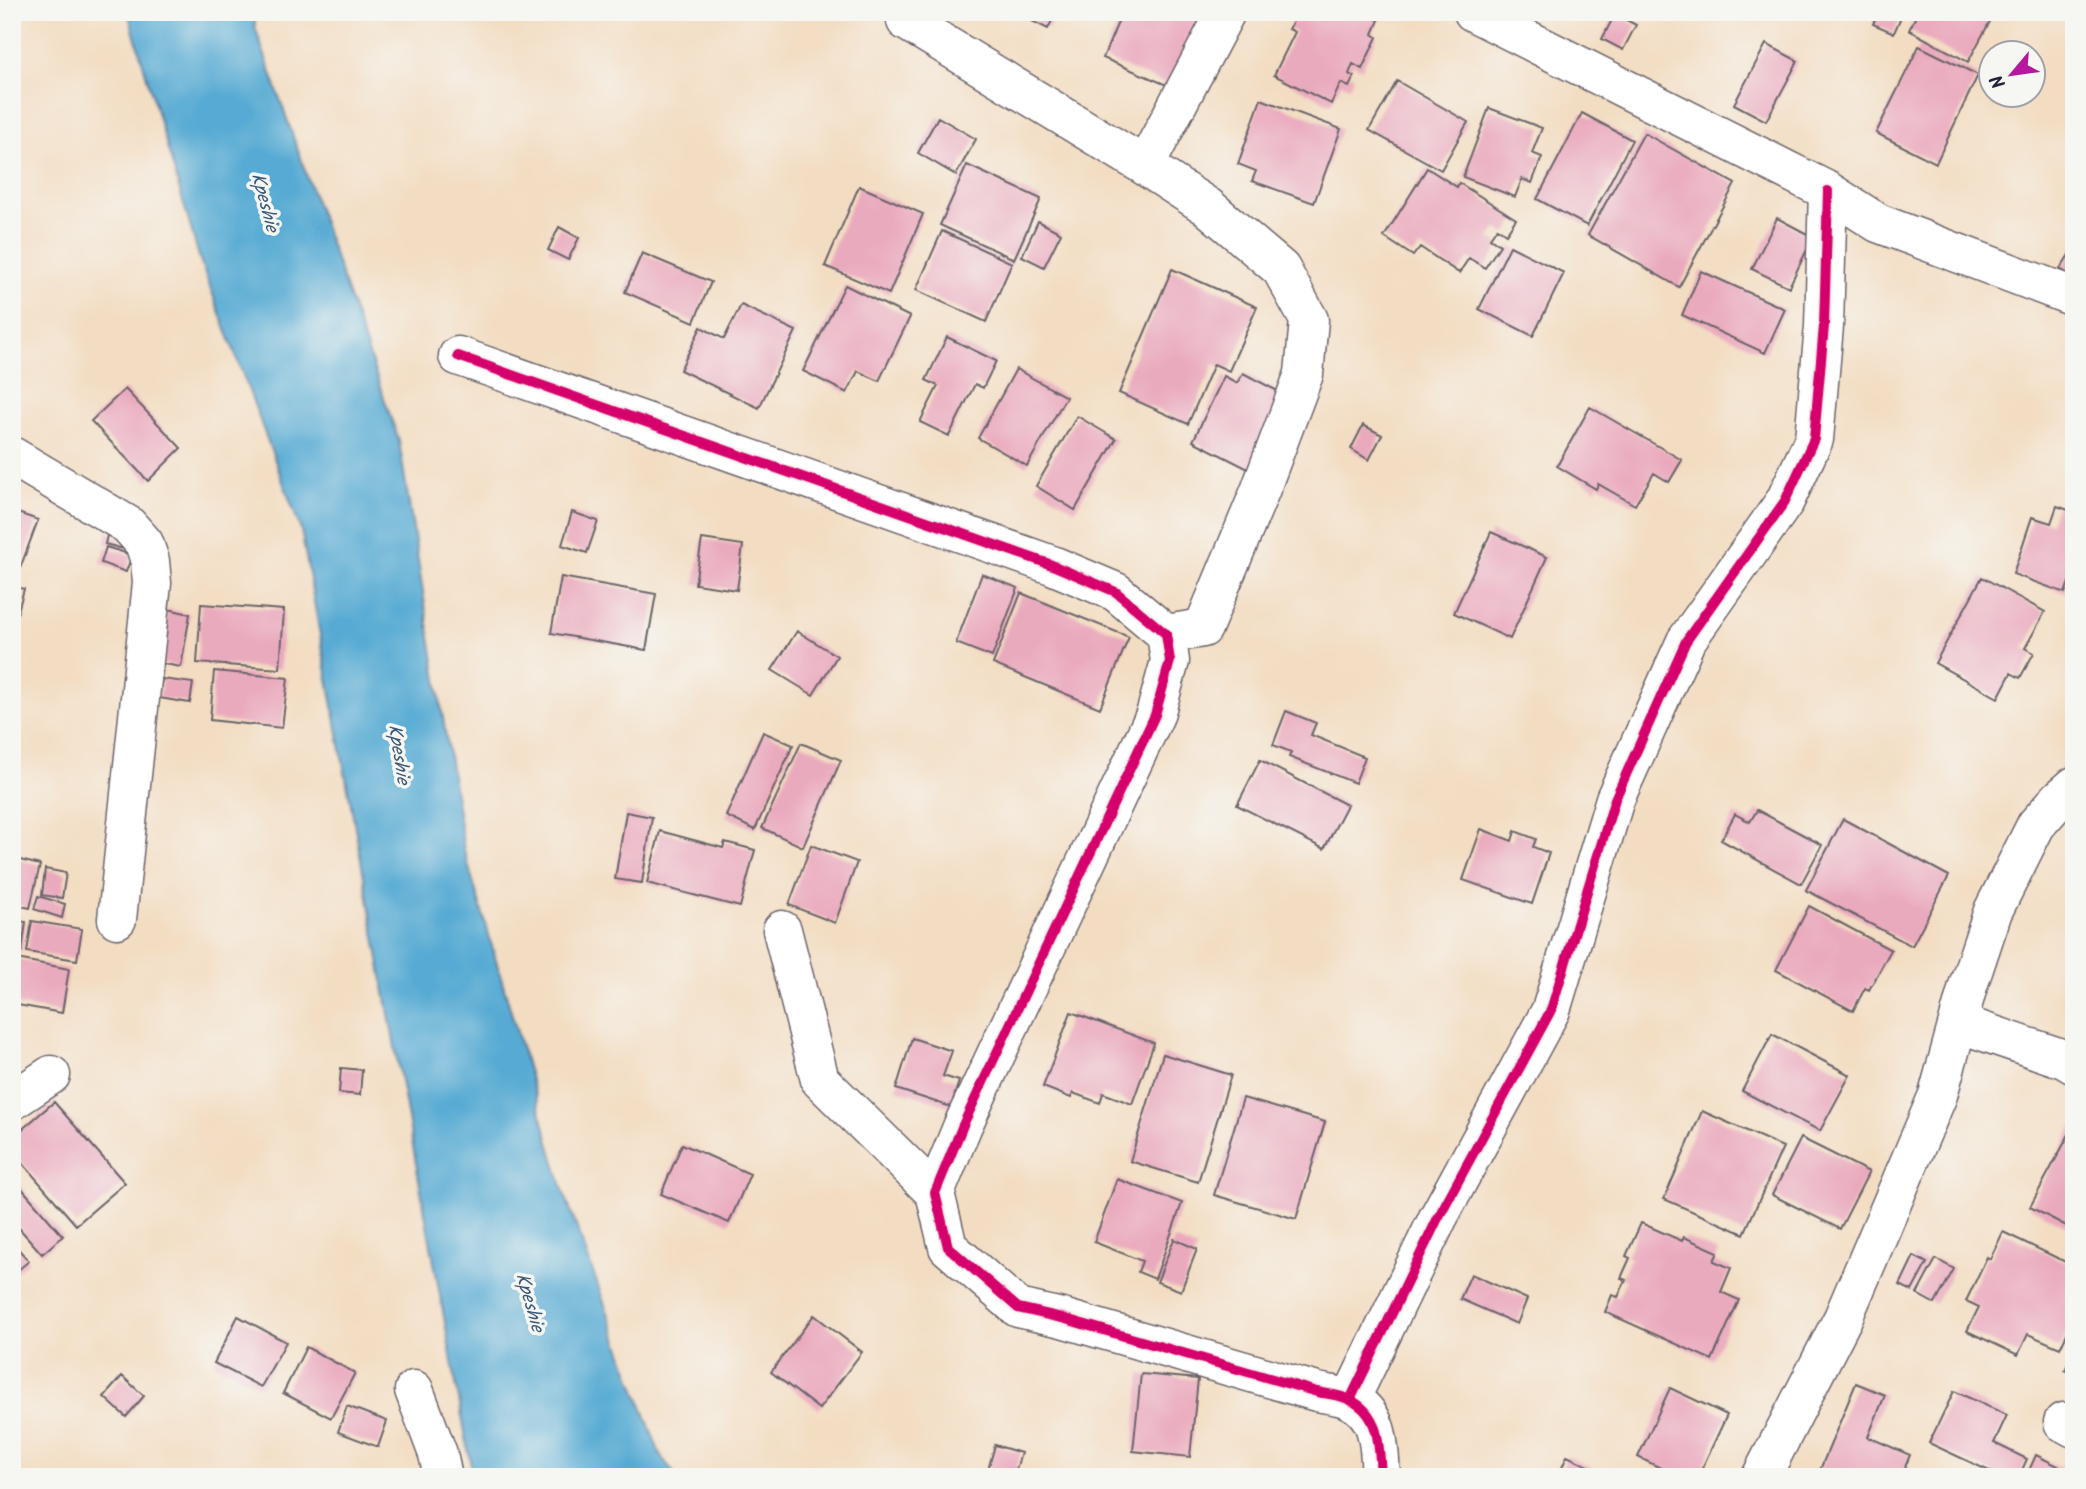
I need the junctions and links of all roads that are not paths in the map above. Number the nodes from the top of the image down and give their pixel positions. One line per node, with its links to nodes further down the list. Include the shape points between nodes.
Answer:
1 (1226, 12): 4 (street)
2 (1473, 12): 5 (street)
3 (906, 21): 4 (street)
4 (1145, 166): 9 (street, via 1208,207 1281,269 1309,320 1304,374 1203,628)
5 (1828, 191): 6 (street, via 1878,223); 19 (street, via 1824,326 1814,439 1785,501 1686,641 1615,799 1551,1010 1438,1218)
6 (2074, 297)
7 (457, 356): 9 (street, via 1052,565 1116,592)
8 (12, 456): 11 (street, via 128,525 144,543 150,561 152,583)
9 (1166, 634): 17 (street, via 1170,662 1155,715)
10 (2074, 786): 13 (street, via 2036,825 2017,860 1993,911)
11 (117, 919)
12 (782, 930): 17 (street, via 820,1080)
13 (1958, 1023): 14 (street); 22 (street, via 1938,1095 1843,1318)
14 (2074, 1065)
15 (51, 1075): 16 (street)
16 (12, 1101)
17 (935, 1193): 19 (street, via 948,1247 1018,1308)
18 (414, 1390): 20 (street)
19 (1350, 1400): 21 (street, via 1372,1418)
20 (443, 1477)
21 (1381, 1477)
22 (1761, 1477)

